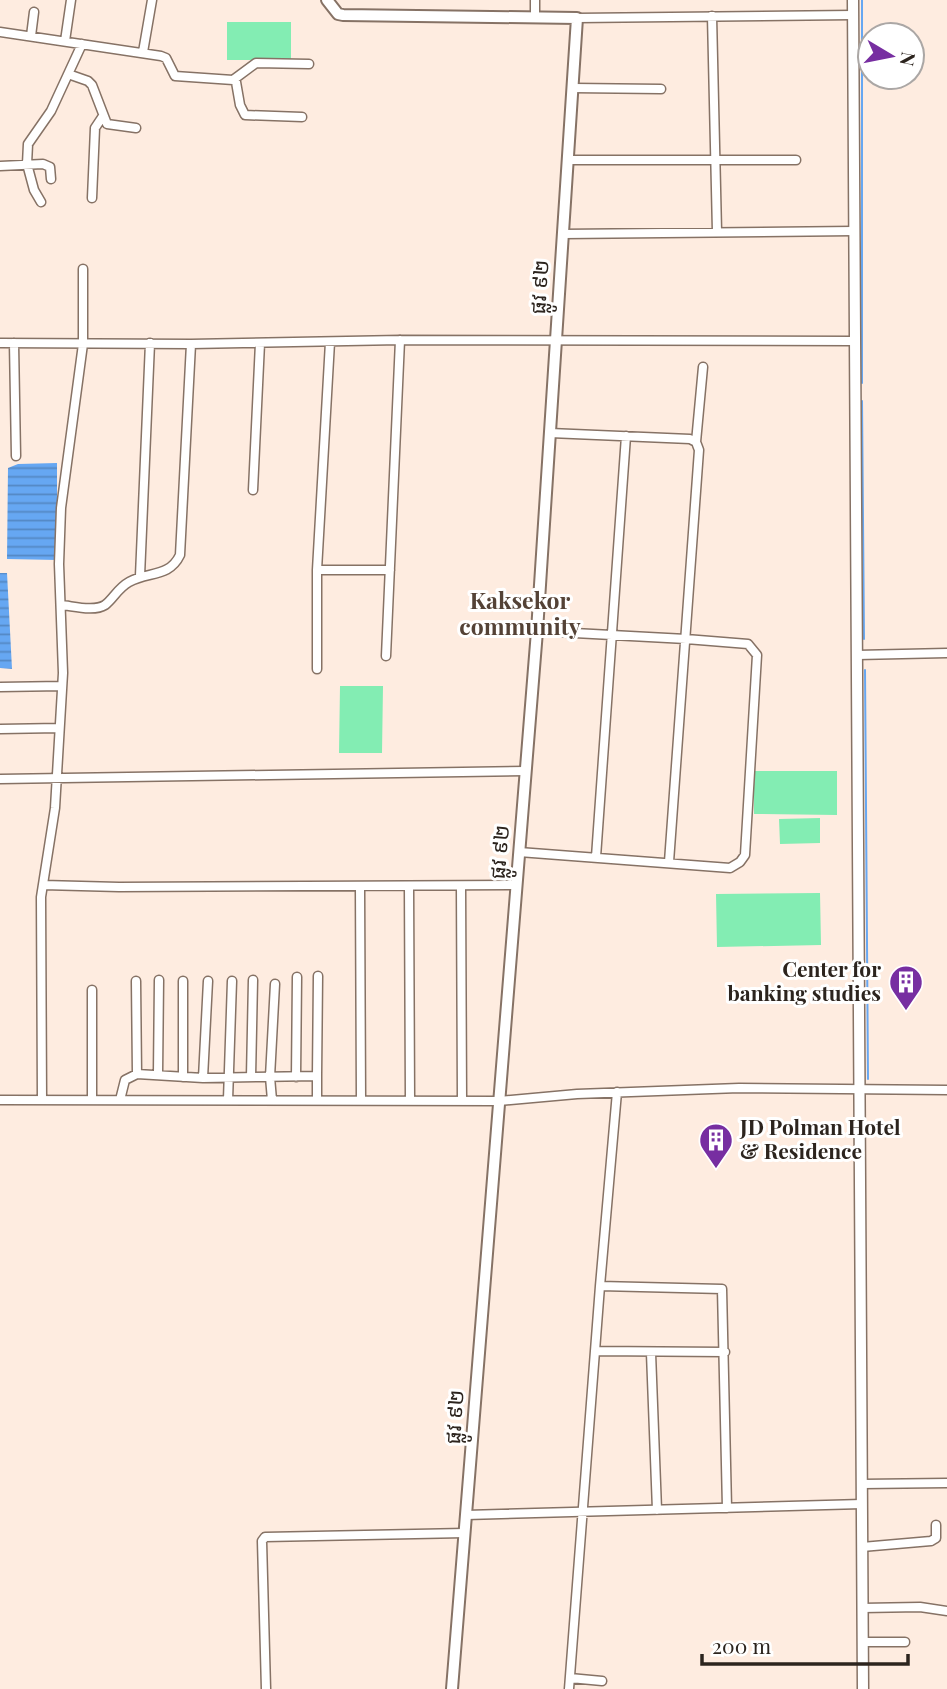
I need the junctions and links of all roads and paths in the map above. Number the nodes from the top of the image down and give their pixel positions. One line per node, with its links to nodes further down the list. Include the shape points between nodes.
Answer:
1 (71, 0): 13 (street)
2 (152, 0): 15 (street)
3 (327, 0): 9 (main road, via 343,15)
4 (535, 0): 9 (street)
5 (853, 0): 7 (street)
6 (34, 12): 12 (street)
7 (853, 15): 8 (street); 32 (street)
8 (712, 16): 10 (street); 26 (street)
9 (535, 17): 10 (main road)
10 (577, 18): 19 (main road, ផ្លូវ ៩២)
11 (0, 32): 12 (street)
12 (31, 36): 13 (street)
13 (65, 41): 14 (street)
14 (82, 44): 15 (street); 17 (street)
15 (143, 52): 18 (street, via 166,58 175,76)
16 (310, 64): 18 (street, via 256,63)
17 (68, 74): 21 (street, via 92,85); 27 (street, via 51,111 28,144)
18 (233, 79): 22 (street, via 245,115)
19 (573, 88): 20 (street); 24 (main road, ផ្លូវ ៩២)
20 (661, 89)
21 (103, 116): 23 (street, via 111,126); 30 (street, via 95,128)
22 (302, 117)
23 (136, 128)
24 (568, 160): 26 (street); 34 (main road, ផ្លូវ ៩២)
25 (796, 160): 26 (street)
26 (715, 161): 33 (street)
27 (27, 164): 28 (street); 29 (street, via 50,167); 31 (street)
28 (0, 166)
29 (51, 179)
30 (92, 198)
31 (41, 202)
32 (854, 231): 33 (street); 38 (street)
33 (717, 232): 34 (street)
34 (563, 234): 37 (main road, ផ្លូវ ៩២)
35 (83, 270): 44 (street)
36 (400, 340): 37 (street); 39 (street); 53 (street)
37 (556, 341): 38 (street); 47 (main road, ផ្លូវ ៩២)
38 (855, 341): 61 (street)
39 (330, 342): 43 (street); 52 (street)
40 (0, 343): 41 (street)
41 (14, 343): 44 (street); 50 (street)
42 (150, 343): 44 (street); 45 (street); 54 (street)
43 (260, 343): 45 (street); 51 (street)
44 (83, 344): 55 (street, via 61,508)
45 (191, 344): 54 (street, via 180,555 175,565 162,572)
46 (703, 367): 49 (street)
47 (550, 432): 48 (street); 56 (main road, ផ្លូវ ៩២)
48 (626, 436): 49 (street); 57 (street)
49 (696, 442): 58 (street)
50 (16, 456)
51 (253, 490)
52 (317, 570): 53 (street); 62 (street)
53 (390, 570): 60 (street)
54 (140, 576): 55 (street, via 125,583 105,605)
55 (61, 605): 63 (street)
56 (537, 631): 57 (street); 67 (main road, ផ្លូវ ៩២)
57 (613, 635): 58 (street); 71 (street)
58 (686, 639): 72 (street); 72 (street, via 748,644 757,655 745,855 730,868)
59 (947, 653): 61 (street)
60 (386, 656)
61 (857, 656): 97 (street)
62 (317, 669)
63 (62, 686): 64 (street); 65 (street)
64 (0, 687)
65 (59, 728): 66 (street); 69 (street)
66 (0, 729)
67 (526, 771): 69 (street); 70 (main road, ផ្លូវ ៩២)
68 (0, 779): 69 (street)
69 (57, 779): 73 (street)
70 (519, 852): 71 (street); 76 (main road, ផ្លូវ ៩២)
71 (596, 858): 72 (street)
72 (668, 862)
73 (43, 885): 77 (street); 101 (street)
74 (409, 886): 75 (street); 77 (street); 108 (street)
75 (461, 886): 76 (street); 109 (street)
76 (516, 886): 110 (main road, ផ្លូវ ៩២)
77 (359, 887): 107 (street)
78 (318, 976): 90 (street)
79 (297, 977): 94 (street)
80 (159, 980): 89 (street)
81 (253, 980): 92 (street)
82 (136, 981): 88 (street)
83 (183, 981): 91 (street)
84 (232, 981): 96 (street)
85 (208, 982): 95 (street)
86 (275, 984): 93 (street)
87 (92, 990): 102 (street)
88 (137, 1074): 89 (street); 103 (street, via 125,1080)
89 (158, 1074): 91 (street)
90 (317, 1076): 94 (street); 106 (street)
91 (183, 1077): 95 (street)
92 (251, 1077): 93 (street); 96 (street)
93 (270, 1077): 94 (street); 105 (street)
94 (296, 1077)
95 (203, 1078): 96 (street)
96 (228, 1078): 104 (street)
97 (859, 1090): 98 (street); 99 (street); 116 (street)
98 (947, 1090)
99 (617, 1092): 110 (street); 111 (street)
100 (0, 1100): 101 (street)
101 (42, 1100): 102 (street)
102 (92, 1100): 103 (street)
103 (120, 1100): 104 (street)
104 (228, 1100): 105 (street)
105 (272, 1100): 106 (street)
106 (317, 1100): 107 (street)
107 (361, 1100): 108 (street)
108 (410, 1100): 109 (street)
109 (462, 1100): 110 (street)
110 (499, 1101): 121 (main road, ផ្លូវ ៩២)
111 (600, 1286): 112 (street); 113 (street, via 722,1289)
112 (595, 1351): 114 (street); 120 (street)
113 (724, 1352): 114 (street); 118 (street)
114 (651, 1353): 119 (street)
115 (947, 1483): 116 (street)
116 (862, 1484): 117 (street)
117 (862, 1504): 118 (street); 124 (street)
118 (727, 1508): 119 (street)
119 (657, 1510): 120 (street)
120 (584, 1513): 121 (street); 129 (street)
121 (466, 1516): 123 (main road, ផ្លូវ ៩២)
122 (936, 1525): 124 (street, via 936,1538 931,1541)
123 (465, 1533): 131 (street, via 265,1537); 132 (main road, ផ្លូវ ៩២)
124 (862, 1547): 125 (street)
125 (862, 1608): 126 (street); 127 (street)
126 (947, 1611)
127 (863, 1642): 128 (street); 134 (street)
128 (905, 1642)
129 (570, 1678): 130 (street); 133 (street)
130 (602, 1681)
131 (266, 1689)
132 (452, 1689)
133 (569, 1689)
134 (863, 1689)

